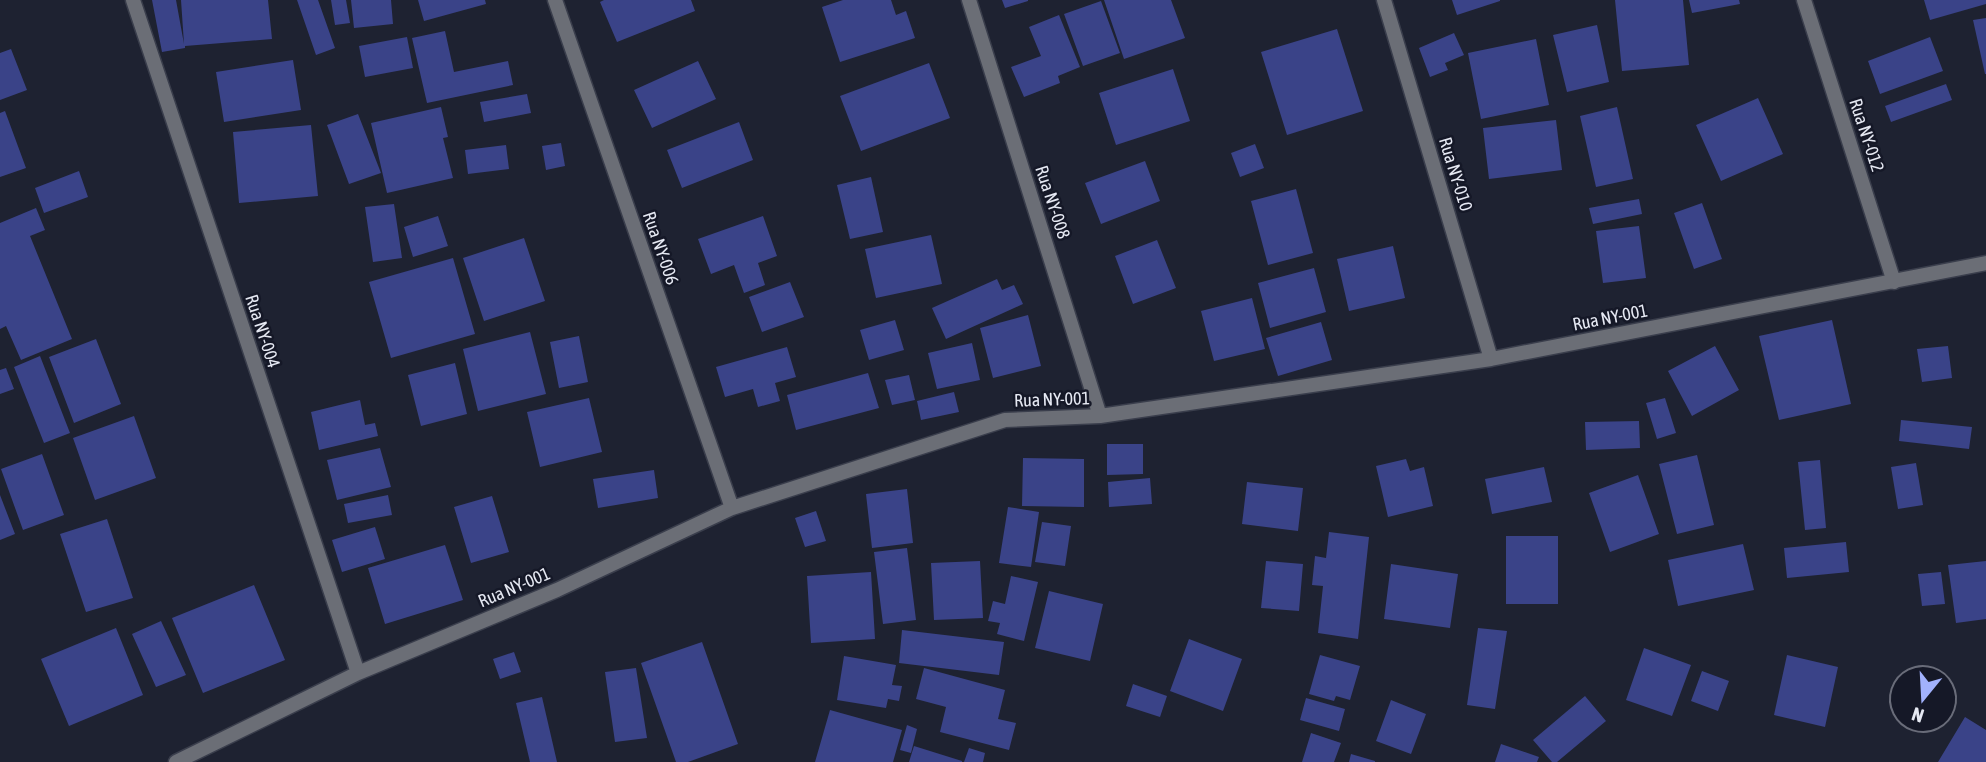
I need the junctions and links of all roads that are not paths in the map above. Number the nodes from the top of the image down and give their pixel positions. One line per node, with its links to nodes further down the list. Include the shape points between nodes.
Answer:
1 (133, 0): 11 (street, Rua NY-004)
2 (555, 0): 10 (street, Rua NY-006)
3 (969, 0): 9 (street, Rua NY-008)
4 (1384, 0): 8 (street, Rua NY-010)
5 (1804, 0): 7 (street, Rua NY-012)
6 (1986, 263): 7 (street, Rua NY-001)
7 (1894, 282): 8 (street, Rua NY-001)
8 (1491, 359): 9 (street, Rua NY-001)
9 (1100, 416): 10 (street, Rua NY-001, via 1005,420)
10 (732, 508): 11 (street, Rua NY-001, via 557,590)
11 (358, 673): 12 (street, Rua NY-001)
12 (185, 760)

